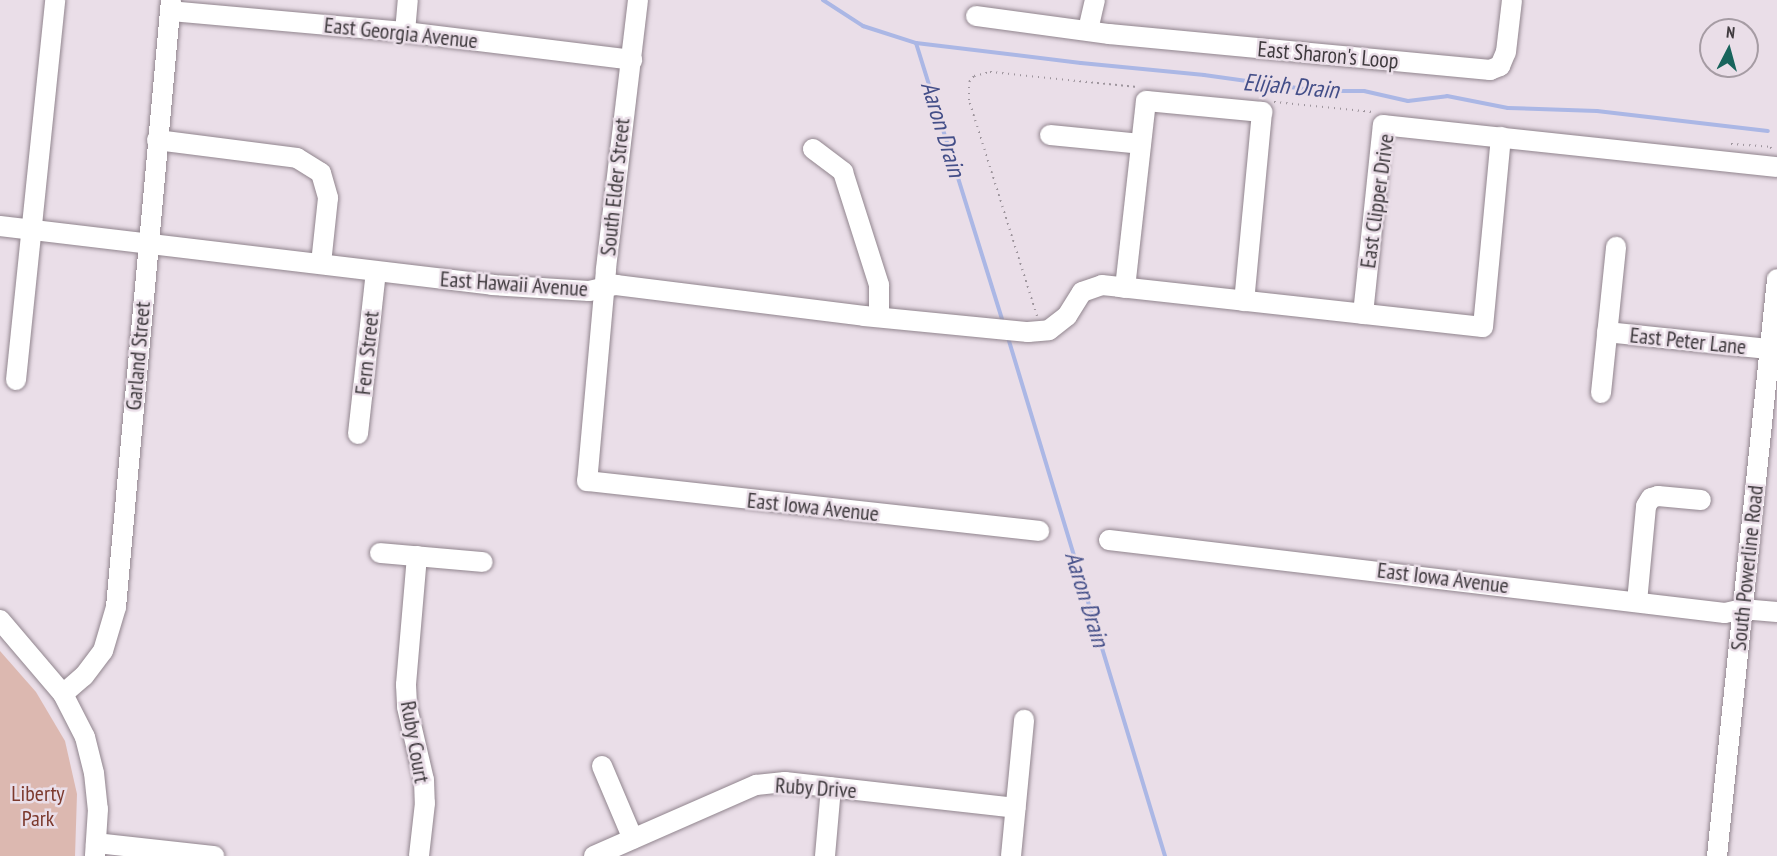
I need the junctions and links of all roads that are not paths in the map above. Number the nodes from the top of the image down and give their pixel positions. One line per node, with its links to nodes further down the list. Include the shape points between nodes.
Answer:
1 (55, 0): 18 (street)
2 (408, 0): 9 (street)
3 (639, 0): 10 (street, South Elder Street)
4 (1095, 0): 8 (street)
5 (1512, 0): 8 (street, East Sharon's Loop, via 1506,52 1500,66 1490,70)
6 (170, 5): 9 (street, East Georgia Avenue); 13 (street, Garland Street)
7 (976, 16): 8 (street, East Sharon's Loop)
8 (1088, 30)
9 (405, 32): 10 (street, East Georgia Avenue)
10 (632, 60): 24 (street, South Elder Street)
11 (1050, 135): 14 (street)
12 (1501, 137): 16 (street, East Clipper Drive); 27 (street, East Clipper Drive, via 1383,125); 27 (street, via 1483,327)
13 (157, 140): 19 (street, Garland Street); 21 (street, via 297,158 321,173 328,198)
14 (1141, 144): 25 (street); 26 (street, via 1146,101 1262,112)
15 (813, 149): 28 (street, via 843,172 879,285)
16 (1777, 167)
17 (0, 226): 18 (street, East Hawaii Avenue)
18 (31, 229): 19 (street, East Hawaii Avenue); 31 (street)
19 (149, 242): 21 (street, East Hawaii Avenue); 45 (street, Garland Street, via 116,607 103,651 84,676)
20 (1616, 247): 29 (street)
21 (321, 262): 22 (street, East Hawaii Avenue)
22 (376, 272): 24 (street, East Hawaii Avenue, via 589,291); 33 (street, Fern Street)
23 (1777, 279): 30 (street, South Powerline Road)
24 (605, 288): 28 (street, East Hawaii Avenue, via 616,285); 34 (street, South Elder Street)
25 (1125, 288): 26 (street); 28 (street, East Hawaii Avenue, via 1102,285 1082,292 1067,316 1049,330)
26 (1244, 301): 27 (street)
27 (1363, 314)
28 (879, 317)
29 (1607, 332): 30 (street, East Peter Lane); 32 (street)
30 (1770, 349): 42 (street, South Powerline Road)
31 (16, 380)
32 (1601, 393)
33 (358, 434)
34 (587, 481): 36 (street, East Iowa Avenue)
35 (1701, 500): 41 (street, via 1658,496 1646,506)
36 (1039, 531)
37 (1109, 540): 41 (street, East Iowa Avenue)
38 (380, 553): 39 (street)
39 (417, 556): 40 (street); 53 (street, Ruby Court, via 406,707 424,780)
40 (483, 562)
41 (1637, 602): 42 (street, East Iowa Avenue, via 1725,613)
42 (1742, 609): 43 (street, East Iowa Avenue); 57 (street, South Powerline Road)
43 (1777, 612)
44 (0, 620): 45 (street)
45 (63, 694): 51 (street, via 85,737 94,773 98,809)
46 (1024, 720): 49 (street)
47 (602, 766): 50 (street)
48 (831, 787): 49 (street, Ruby Drive); 50 (street, Ruby Drive, via 786,782 756,785); 55 (street)
49 (1016, 808): 56 (street)
50 (633, 839): 54 (street, Ruby Drive)
51 (95, 850): 52 (street)
52 (214, 856)
53 (419, 856)
54 (594, 856)
55 (825, 856)
56 (1011, 856)
57 (1717, 856)

